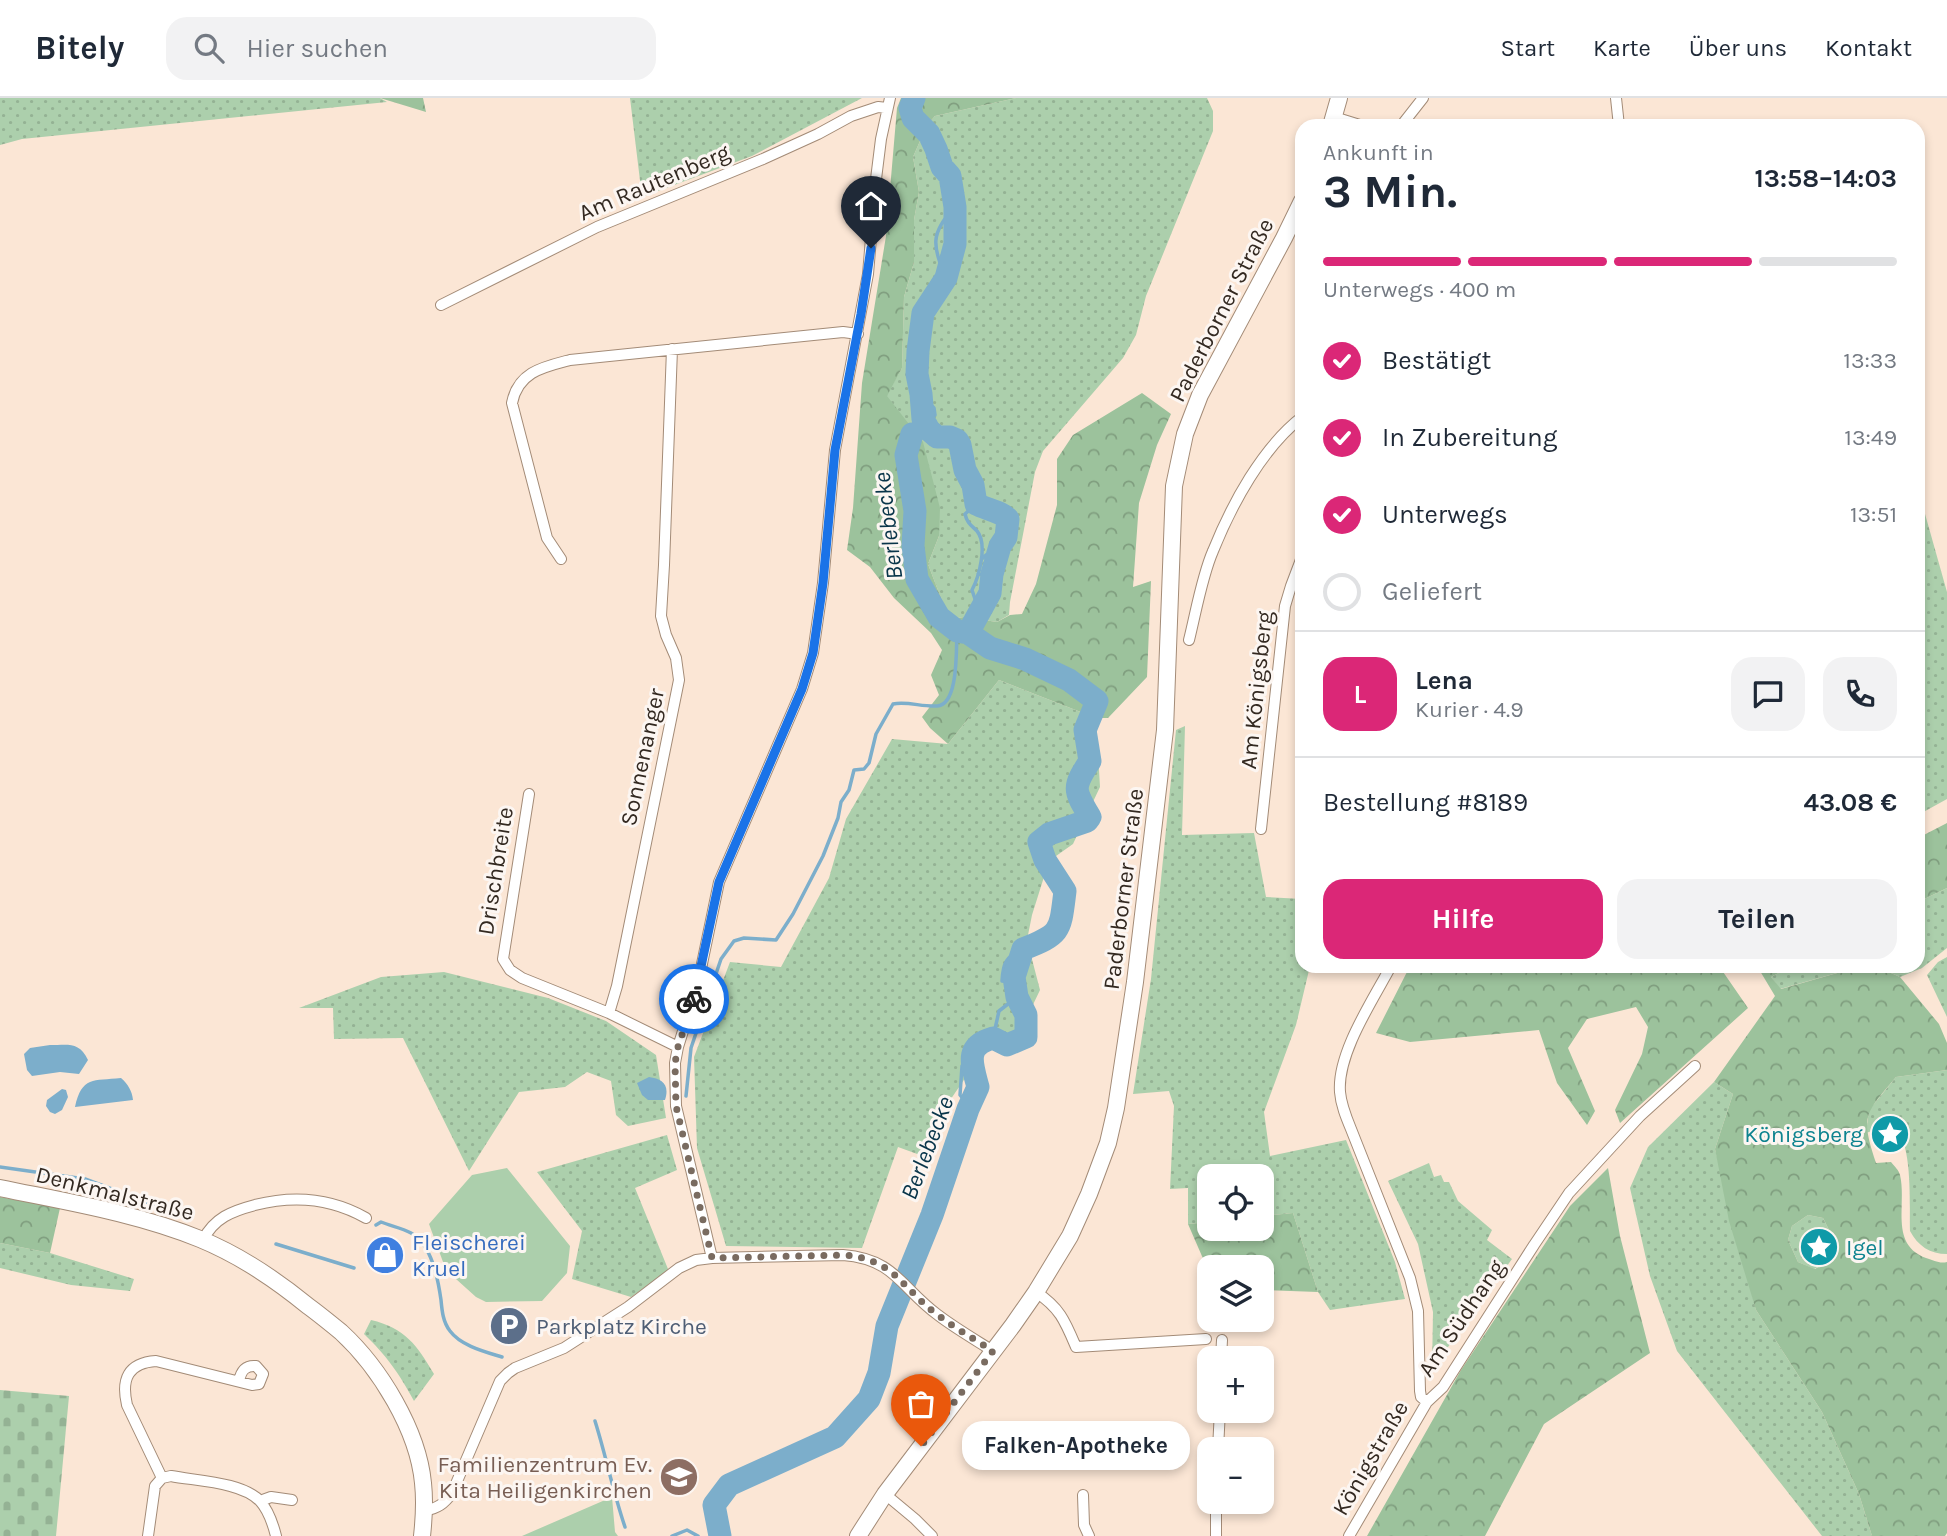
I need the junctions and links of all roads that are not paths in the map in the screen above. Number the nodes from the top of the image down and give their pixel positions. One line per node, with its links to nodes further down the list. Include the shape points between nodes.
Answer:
1 (1339, 98): 5 (main road)
2 (1423, 98): 6 (street)
3 (1616, 98): 7 (street)
4 (888, 103): 9 (street, Am Rautenberg, via 597,228); 10 (street)
5 (1334, 119)
6 (1406, 119)
7 (1618, 119)
8 (1295, 215): 26 (main road, Paderborner Straße, via 1200,395 1185,434 1172,499 1165,730 1116,1108 1089,1194)
9 (441, 304)
10 (858, 334): 11 (street); 20 (street, via 835,450 813,653 719,882 698,983)
11 (672, 349): 13 (street, via 570,360 536,371 519,383 512,403 547,538); 19 (street, Sonnenanger, via 661,616 679,680)
12 (1295, 424): 15 (street, via 1257,466 1233,509 1212,553)
13 (561, 559)
14 (1295, 575): 17 (street, Am Königsberg, via 1285,606)
15 (1189, 640)
16 (529, 794): 19 (street, Drischbreite, via 503,959 522,978)
17 (1261, 829)
18 (1387, 973): 32 (street, Am Südhang, via 1348,1050 1340,1091 1410,1279 1418,1311 1420,1391)
19 (609, 1013): 20 (street)
20 (678, 1047): 25 (street, via 676,1106)
21 (1695, 1066): 32 (street, Am Südhang, via 1640,1116 1569,1194 1443,1387)
22 (0, 1188): 24 (main road, Denkmalstraße, via 147,1220)
23 (366, 1219): 24 (street, via 349,1209 316,1201 278,1199 234,1210 214,1223)
24 (203, 1240): 38 (main road, Denkmalstraße, via 280,1283 360,1353 394,1401 412,1439 423,1483)
25 (712, 1258): 30 (street, via 862,1257 896,1275 938,1315); 38 (street, via 679,1268 564,1348 508,1373 500,1381 452,1493 445,1504)
26 (1036, 1292): 27 (street, via 1062,1315 1076,1347); 30 (main road, Paderborner Straße)
27 (1206, 1339)
28 (1222, 1340): 29 (street)
29 (1222, 1346)
30 (993, 1351): 34 (main road, Paderborner Straße)
31 (239, 1381): 33 (street, via 156,1361 136,1366 128,1374 124,1383 127,1405)
32 (1427, 1402): 47 (street, Königstraße)
33 (162, 1478): 37 (street, via 242,1489); 40 (street, via 155,1486)
34 (885, 1494): 43 (main road, Paderborner Straße); 44 (street)
35 (1083, 1495): 45 (street)
36 (292, 1500): 37 (street, via 271,1497)
37 (260, 1501): 41 (street)
38 (424, 1511): 42 (main road, Denkmalstraße)
39 (1216, 1514): 46 (street)
40 (148, 1536)
41 (276, 1536)
42 (422, 1536)
43 (858, 1536)
44 (932, 1536)
45 (1089, 1536)
46 (1216, 1536)
47 (1349, 1536)

